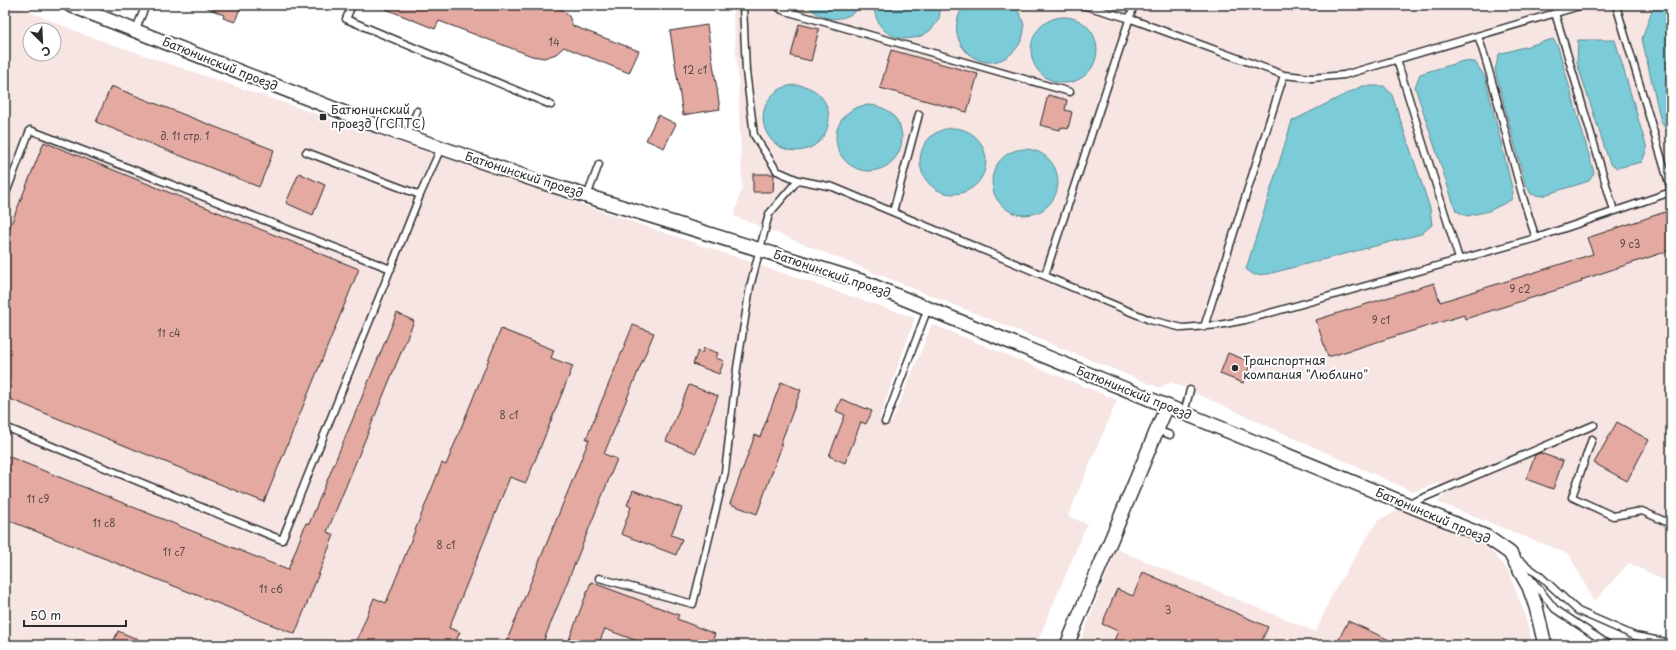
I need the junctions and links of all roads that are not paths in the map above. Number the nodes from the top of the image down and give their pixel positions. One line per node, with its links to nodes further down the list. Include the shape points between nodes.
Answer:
1 (70, 5): 12 (street, Батюнинский проезд)
2 (146, 5): 12 (lane)
3 (352, 5): 17 (lane, via 346,19)
4 (743, 5): 24 (lane, via 746,71 754,135 777,171)
5 (776, 5): 16 (lane, via 782,10)
6 (1082, 5): 11 (lane)
7 (1134, 5): 11 (lane)
8 (1583, 5): 10 (lane)
9 (1616, 5): 25 (lane)
10 (1555, 13): 13 (lane); 29 (lane)
11 (1131, 19): 15 (lane); 35 (lane)
12 (135, 31): 20 (street, Батюнинский проезд)
13 (1478, 36): 14 (lane); 31 (lane, via 1522,201)
14 (1397, 60): 15 (lane, via 1344,75 1312,78); 33 (lane)
15 (1284, 75): 37 (lane)
16 (1070, 92)
17 (551, 105)
18 (417, 111): 20 (lane)
19 (918, 114): 30 (lane)
20 (408, 136): 21 (street, Батюнинский проезд)
21 (441, 148): 26 (lane); 28 (street, Батюнинский проезд)
22 (306, 152): 26 (lane)
23 (600, 164): 28 (lane)
24 (798, 180): 30 (lane, via 833,187); 32 (lane, via 769,214)
25 (1671, 191): 29 (lane)
26 (420, 195): 34 (lane)
27 (5, 196): 34 (lane, via 30,130)
28 (587, 196): 32 (street, Батюнинский проезд)
29 (1614, 211): 31 (lane)
30 (893, 212): 35 (lane)
31 (1536, 238): 33 (lane)
32 (761, 250): 36 (street, Батюнинский проезд, via 861,281); 50 (lane, via 750,287 725,472 693,604)
33 (1459, 259): 37 (lane, via 1245,320)
34 (391, 269): 43 (lane, via 282,540)
35 (1045, 275): 37 (lane, via 1150,320 1183,328)
36 (928, 308): 39 (street, Батюнинский проезд); 41 (lane)
37 (1204, 327)
38 (1190, 390): 40 (lane)
39 (1167, 406): 40 (street, Батюнинский проезд); 44 (street)
40 (1184, 413): 47 (street, Батюнинский проезд)
41 (885, 422)
42 (1594, 425): 47 (lane)
43 (5, 427)
44 (1157, 430): 45 (lane); 52 (street)
45 (1170, 435)
46 (1592, 439): 48 (lane, via 1572,497 1613,516 1642,511)
47 (1408, 504): 49 (street, Батюнинский проезд, via 1487,537)
48 (1670, 522)
49 (1510, 553): 51 (lane, via 1539,575 1578,611 1635,636); 53 (street, Батюнинский проезд, via 1529,587); 54 (lane, via 1555,609)
50 (599, 578)
51 (1671, 643)
52 (1066, 645)
53 (1545, 645)
54 (1609, 645)

